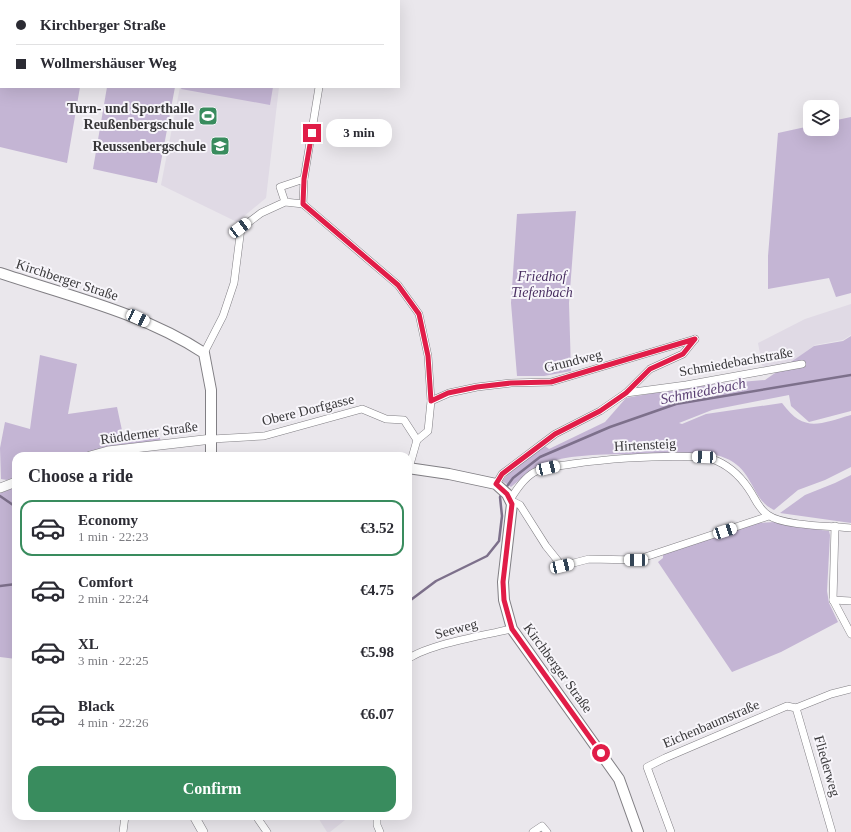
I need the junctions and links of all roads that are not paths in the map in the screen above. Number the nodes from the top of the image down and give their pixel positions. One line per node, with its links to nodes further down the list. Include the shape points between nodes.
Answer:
1 (319, 88): 2 (street)
2 (304, 179): 3 (street, via 280,187); 4 (street)
3 (285, 202): 4 (street); 7 (street, via 261,213 240,228 234,283 224,316)
4 (303, 204): 10 (street, via 398,285 419,314 428,356)
5 (0, 273): 7 (main road, Kirchberger Straße, via 138,318 179,336)
6 (695, 339): 9 (street, Schmiedebachstraße, via 683,354 650,369); 10 (street, Grundweg, via 551,382 477,387 448,393)
7 (204, 353): 11 (main road, via 211,390)
8 (802, 364): 9 (street, Schmiedebachstraße, via 686,386)
9 (626, 393): 18 (street, Schmiedebachstraße, via 600,411 555,434 502,474)
10 (431, 401): 12 (street, via 428,431)
11 (212, 438): 12 (street, Obere Dorfgasse, via 264,436 362,409 386,419 404,420); 13 (street, Rüdderner Straße); 14 (main road)
12 (417, 440): 15 (street)
13 (104, 452)
14 (211, 452)
15 (412, 456)
16 (412, 469): 18 (main road)
17 (12, 484): 19 (street)
18 (497, 485): 20 (main road)
19 (0, 488)
20 (509, 497): 21 (street, Hirtensteig, via 535,472 574,463 704,457 738,474 761,509); 21 (street, via 520,505 562,566 589,559 636,560); 26 (main road, Kirchberger Straße, via 512,504 511,521 503,582 504,600)
21 (769, 516): 22 (street, via 783,522)
22 (835, 526): 23 (street); 24 (street)
23 (851, 528)
24 (833, 600): 25 (street); 27 (street)
25 (851, 601)
26 (512, 629): 28 (street, Seeweg, via 448,644); 41 (main road, Kirchberger Straße, via 619,779)
27 (851, 634)
28 (412, 656)
29 (851, 689): 30 (street, Eichenbaumstraße)
30 (796, 708): 42 (street, Eichenbaumstraße, via 787,706 647,767); 43 (street, Fliederweg)
31 (124, 820): 35 (street)
32 (196, 820): 36 (street)
33 (259, 820): 37 (street)
34 (377, 820): 38 (street)
35 (123, 832)
36 (203, 832)
37 (267, 832)
38 (380, 832)
39 (533, 832): 40 (street, via 542,826)
40 (548, 832)
41 (638, 832)
42 (671, 832)
43 (832, 832)

